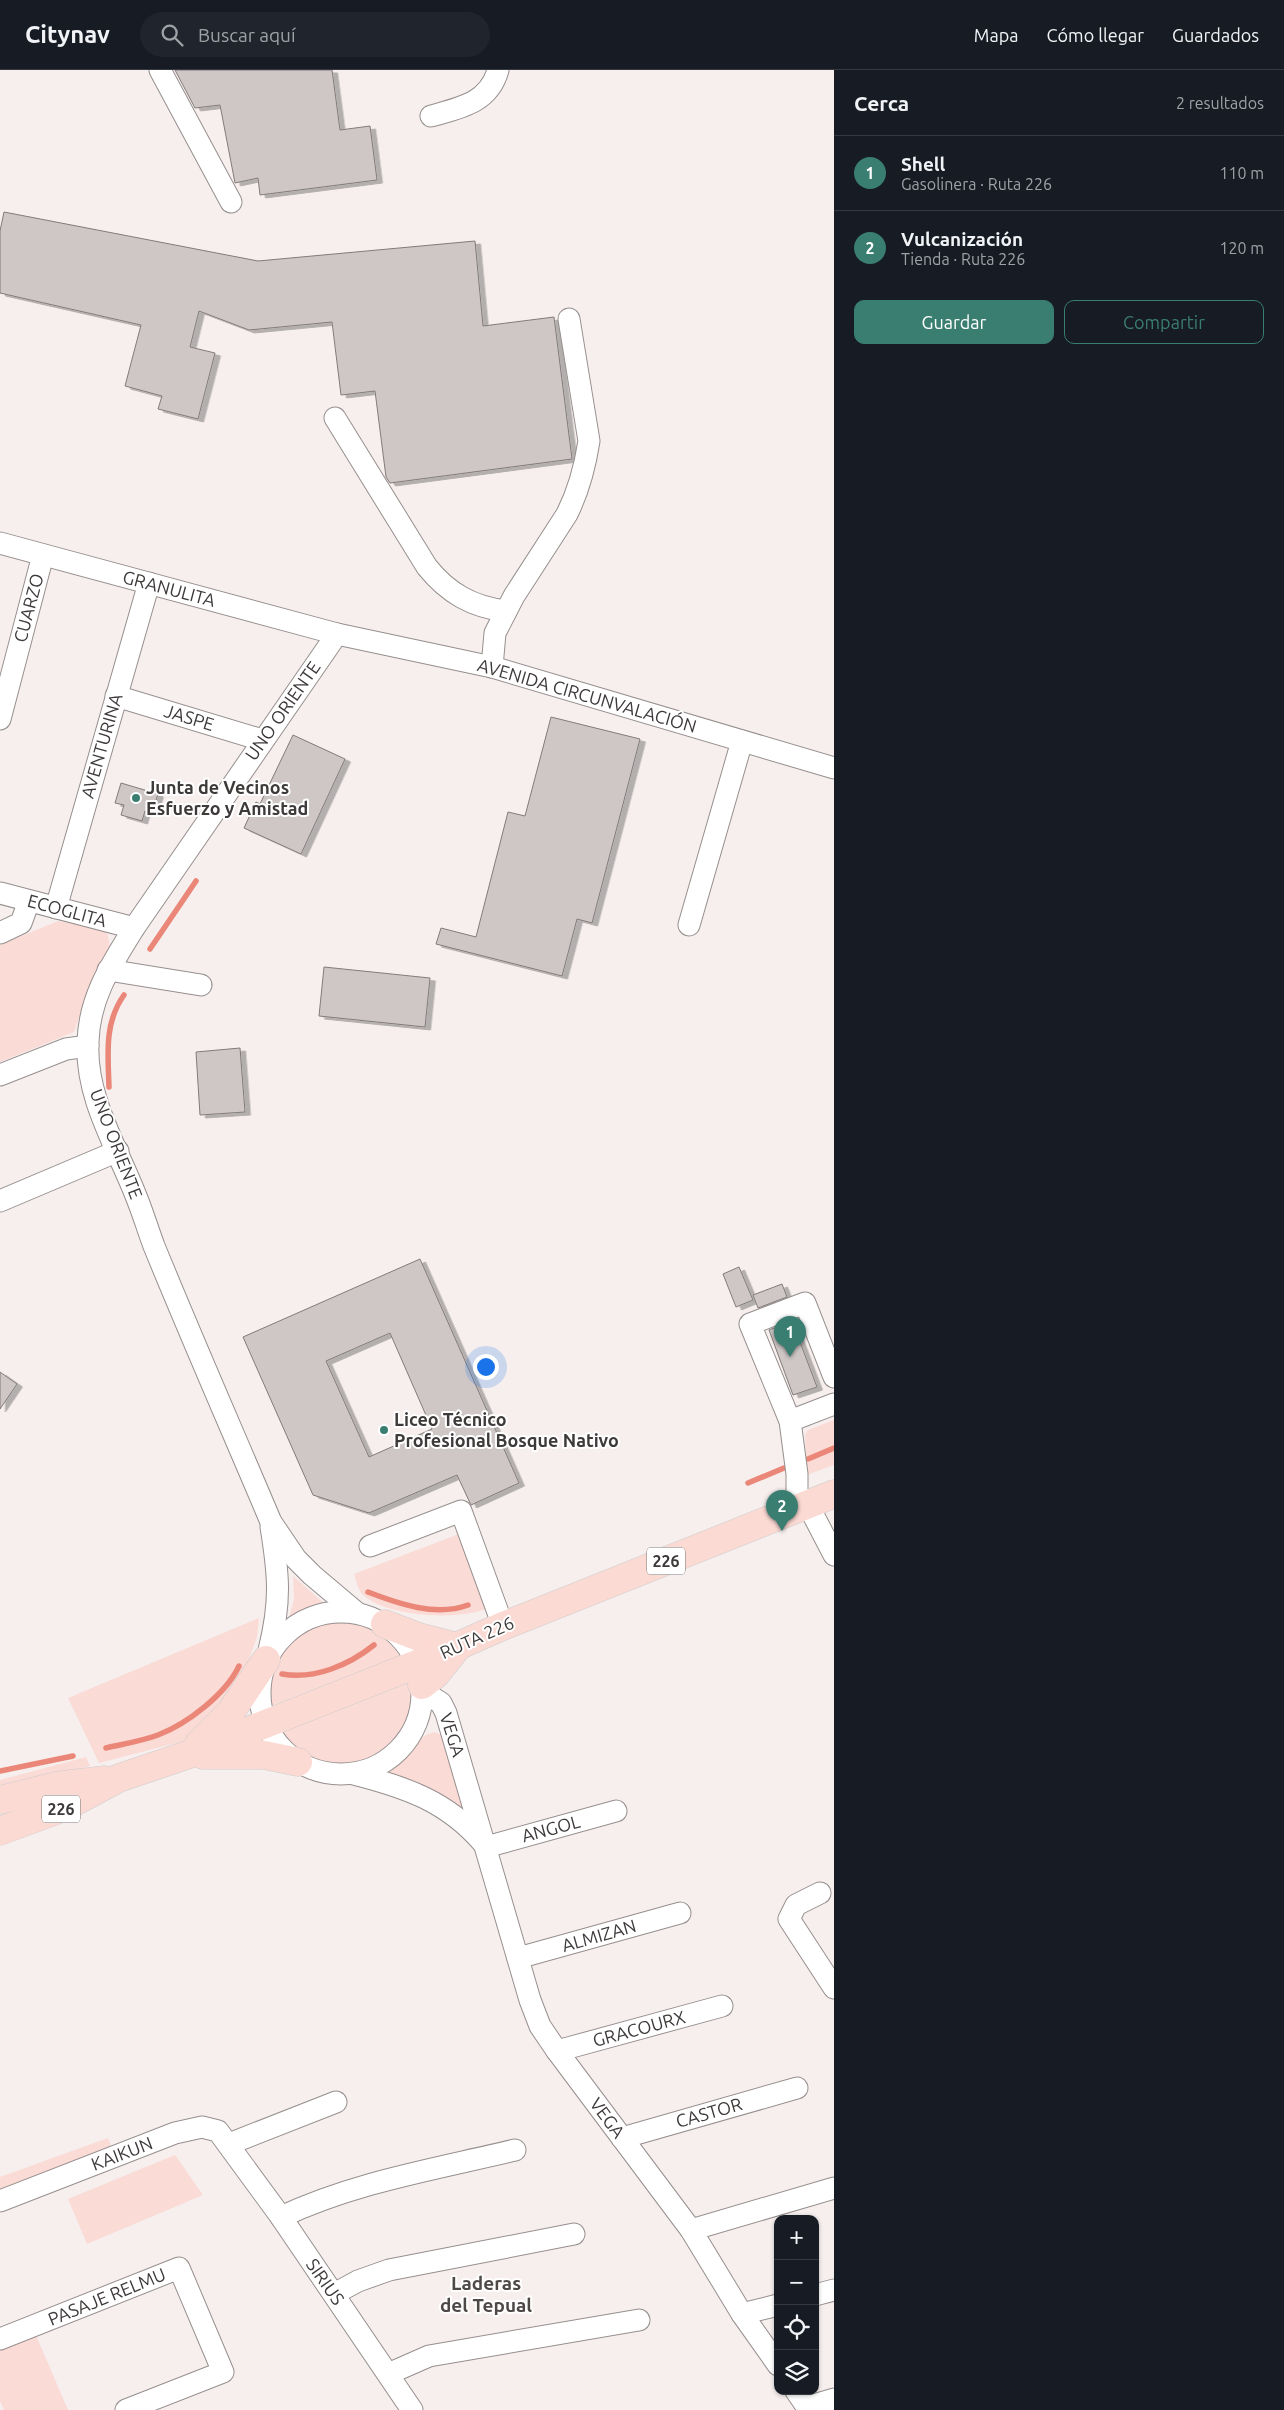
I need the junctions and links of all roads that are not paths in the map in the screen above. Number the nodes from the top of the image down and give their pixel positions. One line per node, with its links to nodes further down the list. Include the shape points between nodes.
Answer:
1 (160, 70): 4 (street)
2 (498, 70): 3 (street, via 494,84 479,99 459,109)
3 (431, 116)
4 (230, 202)
5 (569, 319): 10 (street, via 589,441 586,461 567,514)
6 (335, 418): 10 (street, via 438,580 464,599 491,609)
7 (0, 544): 8 (street, GRANULITA)
8 (43, 555): 9 (street, GRANULITA); 14 (street, CUARZO)
9 (149, 583): 11 (street, GRANULITA); 13 (street, AVENTURINA)
10 (506, 610): 12 (street, via 495,633)
11 (337, 634): 12 (street, AVENIDA CIRCUNVALACIÓN); 15 (street, UNO ORIENTE)
12 (492, 667): 16 (street, AVENIDA CIRCUNVALACIÓN)
13 (116, 696): 15 (street, JASPE); 20 (street, AVENTURINA)
14 (0, 719)
15 (262, 740): 22 (street, UNO ORIENTE)
16 (742, 741): 17 (street, AVENIDA CIRCUNVALACIÓN); 21 (street)
17 (834, 768)
18 (0, 893): 19 (street, ECOGLITA)
19 (30, 901): 20 (street, ECOGLITA); 23 (street, via 21,923)
20 (56, 908): 22 (street, ECOGLITA)
21 (690, 925)
22 (134, 928): 24 (street, UNO ORIENTE)
23 (0, 933)
24 (108, 970): 25 (street); 26 (street, UNO ORIENTE, via 93,1004)
25 (201, 985)
26 (88, 1046): 27 (street, via 66,1049); 28 (street, UNO ORIENTE, via 95,1095)
27 (0, 1075)
28 (118, 1151): 29 (street); 35 (street, UNO ORIENTE, via 160,1260)
29 (0, 1201)
30 (834, 1377): 32 (street, via 805,1303 750,1324)
31 (834, 1404): 32 (street)
32 (790, 1421): 34 (street)
33 (834, 1494): 34 (main road, RUTA 226 / 226)
34 (802, 1507): 37 (street); 40 (main road, RUTA 226 / 226)
35 (271, 1522): 38 (street, UNO ORIENTE, via 312,1575); 42 (street, UNO ORIENTE, via 279,1577 278,1603)
36 (370, 1546): 40 (street, via 461,1511)
37 (834, 1555)
38 (357, 1613): 39 (street); 42 (street, via 339,1611 303,1621 275,1644)
39 (385, 1624): 41 (main road); 43 (street, via 409,1648)
40 (503, 1626): 41 (main road, RUTA 226 / 226)
41 (458, 1647): 43 (main road, RUTA 226 / 226)
42 (266, 1660): 44 (street, UNO ORIENTE, via 260,1681 260,1703); 45 (main road, via 230,1713)
43 (421, 1680): 44 (main road, RUTA 226 / 226); 47 (street, via 420,1714 410,1736 375,1767); 52 (street, VEGA, via 446,1713)
44 (266, 1724): 45 (main road, RUTA 226 / 226); 46 (street, UNO ORIENTE, via 279,1746)
45 (187, 1755): 46 (main road, via 264,1755); 48 (main road, RUTA 226 / 226)
46 (298, 1762): 47 (street, UNO ORIENTE, via 334,1774)
47 (352, 1773): 52 (street, VEGA, via 405,1789 442,1806 460,1818)
48 (119, 1778): 49 (main road, RUTA 226 / 226, via 56,1786); 51 (main road, RUTA 226 / 226, via 65,1807)
49 (0, 1800)
50 (616, 1811): 52 (street, ANGOL)
51 (0, 1831)
52 (486, 1847): 55 (street, VEGA)
53 (820, 1893): 56 (street, via 796,1906 789,1919)
54 (680, 1913): 55 (street, ALMIZAN)
55 (518, 1958): 58 (street, VEGA, via 540,2026)
56 (834, 1988)
57 (722, 2006): 58 (street, GRACOURX)
58 (557, 2051): 61 (street, VEGA)
59 (797, 2088): 61 (street, CASTOR)
60 (336, 2102): 62 (street)
61 (622, 2138): 67 (street, VEGA)
62 (233, 2149): 65 (street, KAIKUN, via 218,2131 202,2127 175,2133); 66 (street, SIRIUS)
63 (515, 2150): 66 (street, via 350,2188)
64 (834, 2188): 67 (street)
65 (0, 2201)
66 (281, 2217): 70 (street, SIRIUS)
67 (691, 2230): 73 (street, VEGA)
68 (574, 2234): 70 (street, via 389,2270)
69 (834, 2290): 71 (street)
70 (334, 2294): 77 (street, SIRIUS)
71 (819, 2294)
72 (774, 2306): 73 (street)
73 (742, 2314): 76 (street, VEGA)
74 (638, 2320): 77 (street, via 429,2356)
75 (0, 2339): 80 (street, PASAJE RELMU, via 179,2268 223,2372)
76 (774, 2359)
77 (388, 2374): 81 (street, SIRIUS)
78 (834, 2399): 79 (street)
79 (804, 2403)
80 (126, 2410)
81 (412, 2410)

